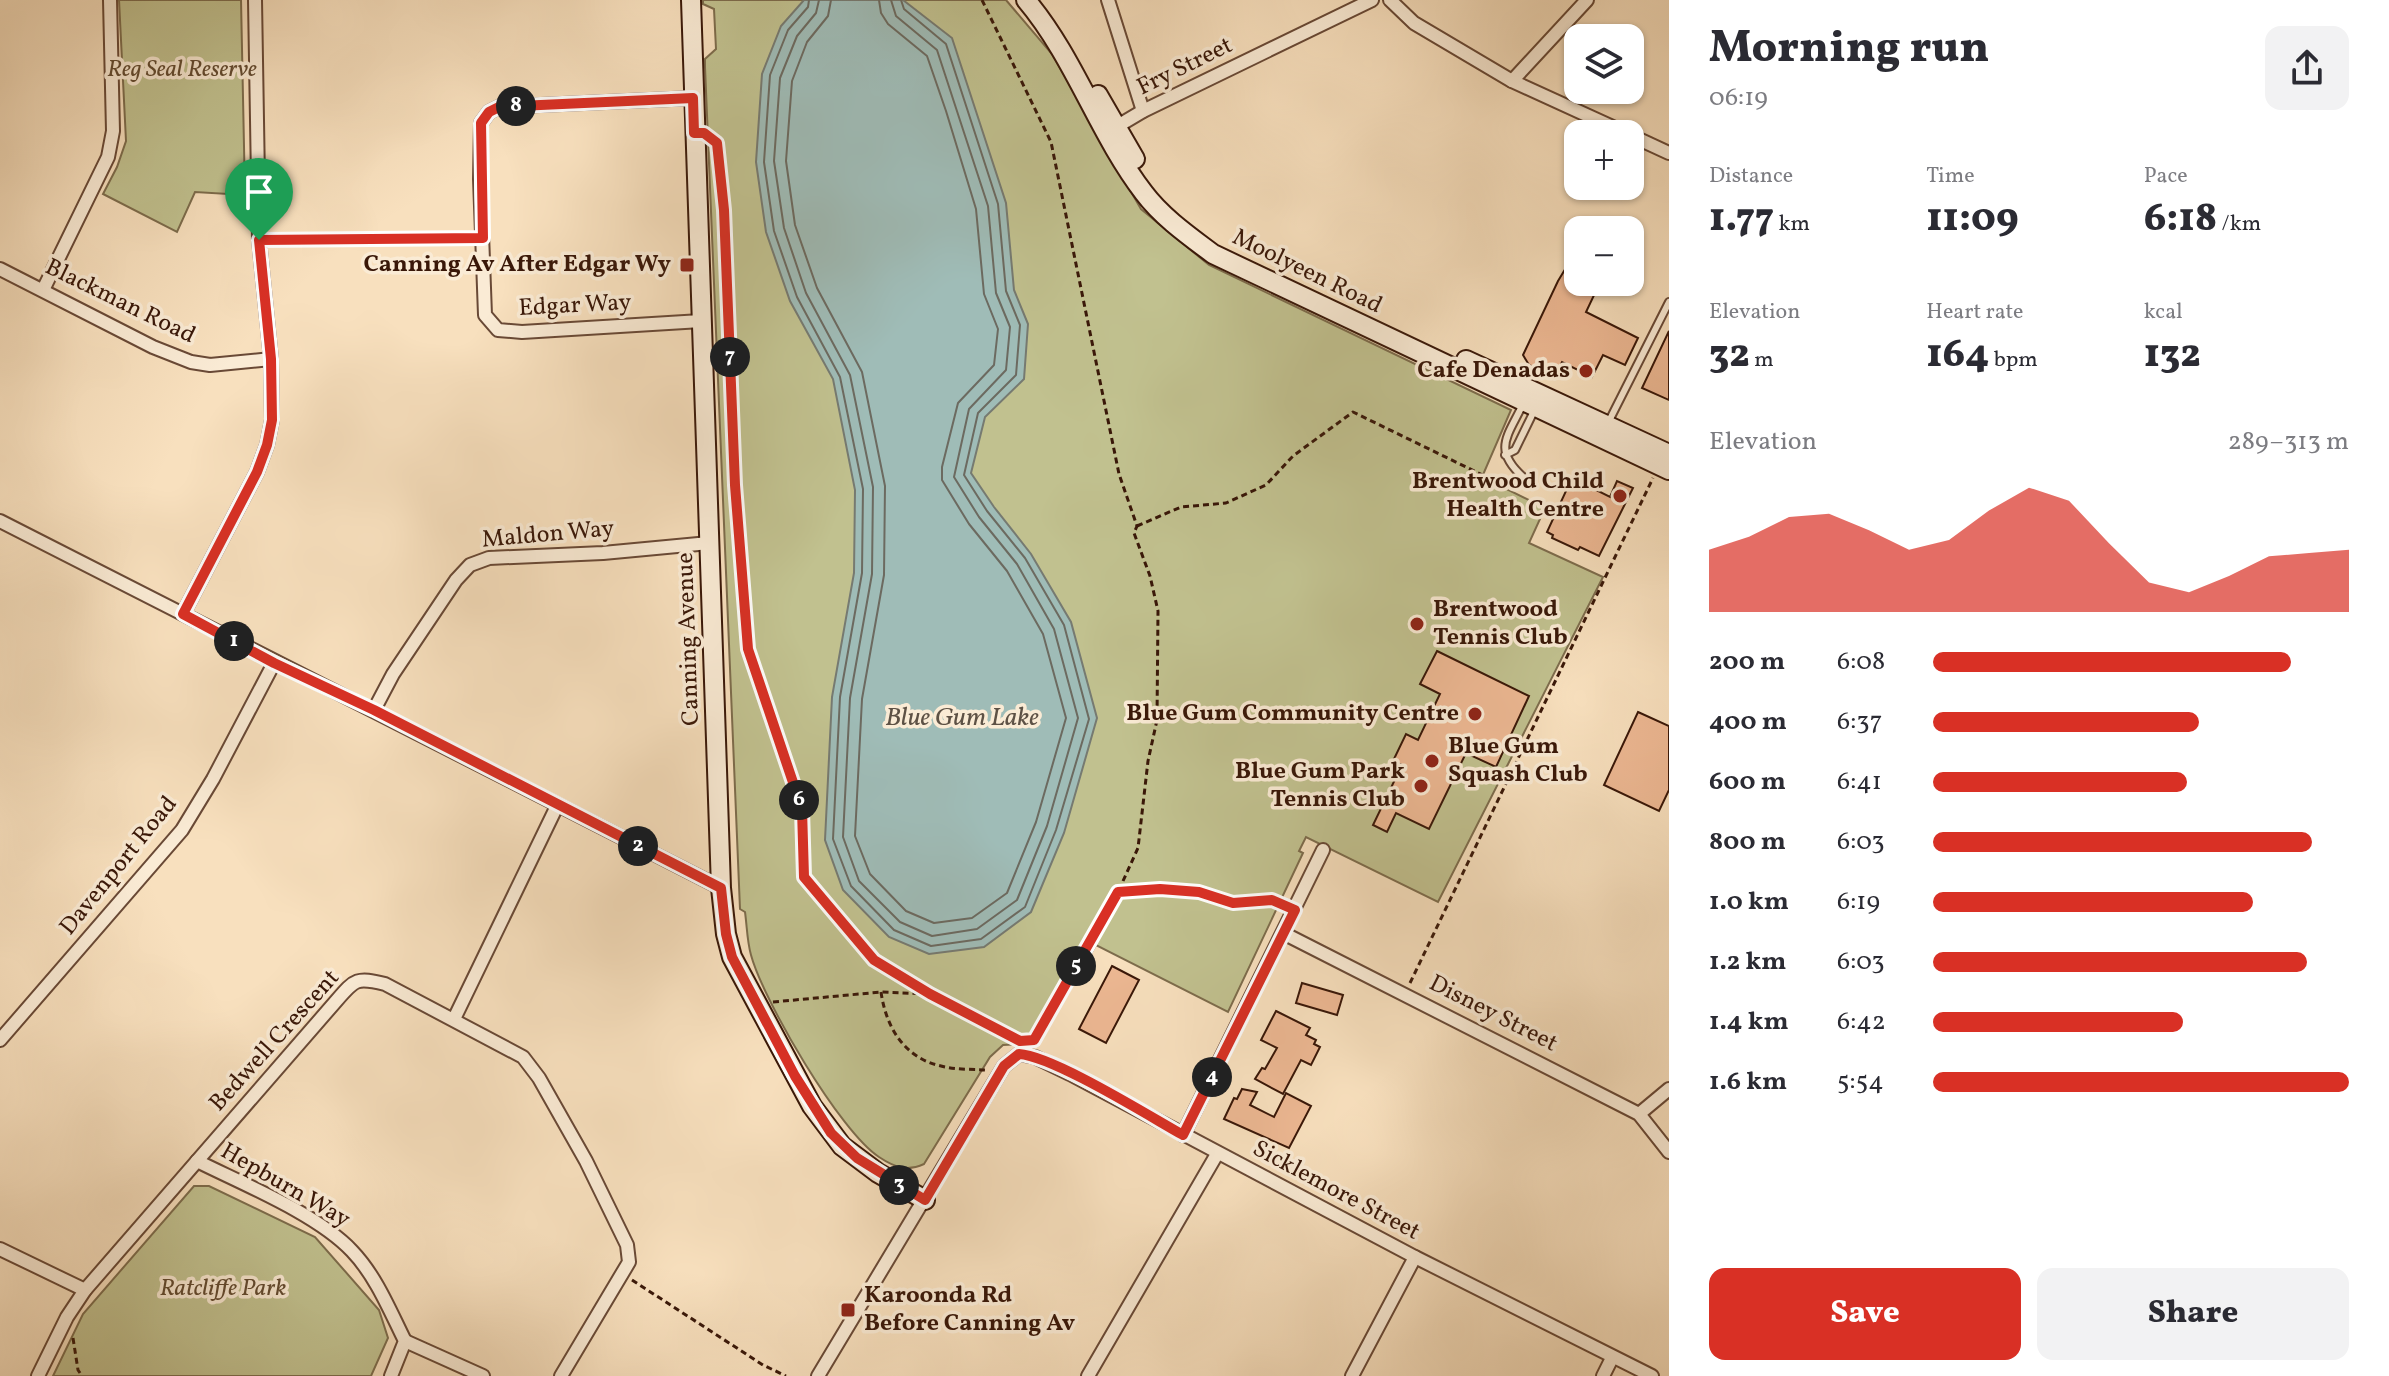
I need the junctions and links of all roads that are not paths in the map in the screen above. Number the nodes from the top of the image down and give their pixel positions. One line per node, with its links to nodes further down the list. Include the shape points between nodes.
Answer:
1 (110, 0): 18 (street, via 113,131 108,157)
2 (255, 0): 21 (street, via 259,240)
3 (691, 0): 11 (street, Canning Avenue)
4 (1026, 0): 14 (street, Moolyeen Road)
5 (1041, 0): 14 (street, Moolyeen Road, via 1057,20)
6 (1108, 0): 12 (street)
7 (1372, 0): 12 (street, Fry Street)
8 (1390, 0): 10 (street, via 1414,23)
9 (1587, 0): 10 (street)
10 (1512, 81): 13 (street)
11 (693, 98): 20 (street, Canning Avenue); 20 (street, Edgar Way, via 499,107 489,112 481,123 485,315 498,330 522,332)
12 (1143, 111): 14 (street, Fry Street)
13 (1598, 120)
14 (1111, 130): 22 (street, Moolyeen Road, via 1145,195 1213,254)
15 (1644, 141): 16 (street)
16 (1669, 153)
17 (0, 269): 18 (street, Blackman Road)
18 (43, 290): 21 (street, Blackman Road, via 191,362)
19 (1669, 302): 23 (lane)
20 (701, 321): 28 (street, Canning Avenue)
21 (271, 359): 29 (street, via 267,445)
22 (1533, 398): 23 (street, Moolyeen Road); 24 (lane, via 1505,443); 24 (lane, via 1515,450)
23 (1602, 432): 25 (street, Moolyeen Road)
24 (1505, 455): 26 (lane)
25 (1666, 463)
26 (1523, 477)
27 (0, 521): 29 (street)
28 (709, 543): 31 (street, Maldon Way, via 489,558 470,565 393,674); 34 (street, Canning Avenue)
29 (183, 614): 30 (street)
30 (274, 663): 31 (street); 37 (street, Davenport Road, via 182,830)
31 (374, 710): 32 (street)
32 (557, 806): 34 (street); 36 (street)
33 (1323, 850): 35 (street)
34 (721, 888): 44 (street, Canning Avenue, via 732,957 812,1106 857,1158)
35 (1283, 933): 39 (street, Disney Street); 40 (street)
36 (454, 1019): 43 (street, Bedwell Crescent, via 385,984 354,981); 53 (street, Bedwell Crescent, via 523,1057 586,1161 627,1245 629,1262)
37 (0, 1040)
38 (1669, 1089): 39 (street)
39 (1639, 1114): 41 (street, Disney Street)
40 (1183, 1135): 42 (street, Sicklemore Street); 44 (street, Sicklemore Street, via 1035,1057 1019,1054 1004,1066)
41 (1669, 1152)
42 (1217, 1154): 46 (street, Sicklemore Street); 55 (street)
43 (197, 1161): 47 (street, Bedwell Crescent); 48 (street, Hepburn Way, via 303,1215 351,1249)
44 (925, 1200): 54 (street)
45 (0, 1249): 47 (street)
46 (1415, 1257): 49 (street, Sicklemore Street); 56 (street)
47 (85, 1290): 50 (street, Bedwell Crescent)
48 (405, 1341): 51 (street); 52 (street)
49 (1612, 1358): 57 (street); 58 (street, Sicklemore Street)
50 (38, 1376)
51 (391, 1376)
52 (483, 1376)
53 (561, 1376)
54 (818, 1376)
55 (1088, 1376)
56 (1352, 1376)
57 (1603, 1376)
58 (1652, 1376)

